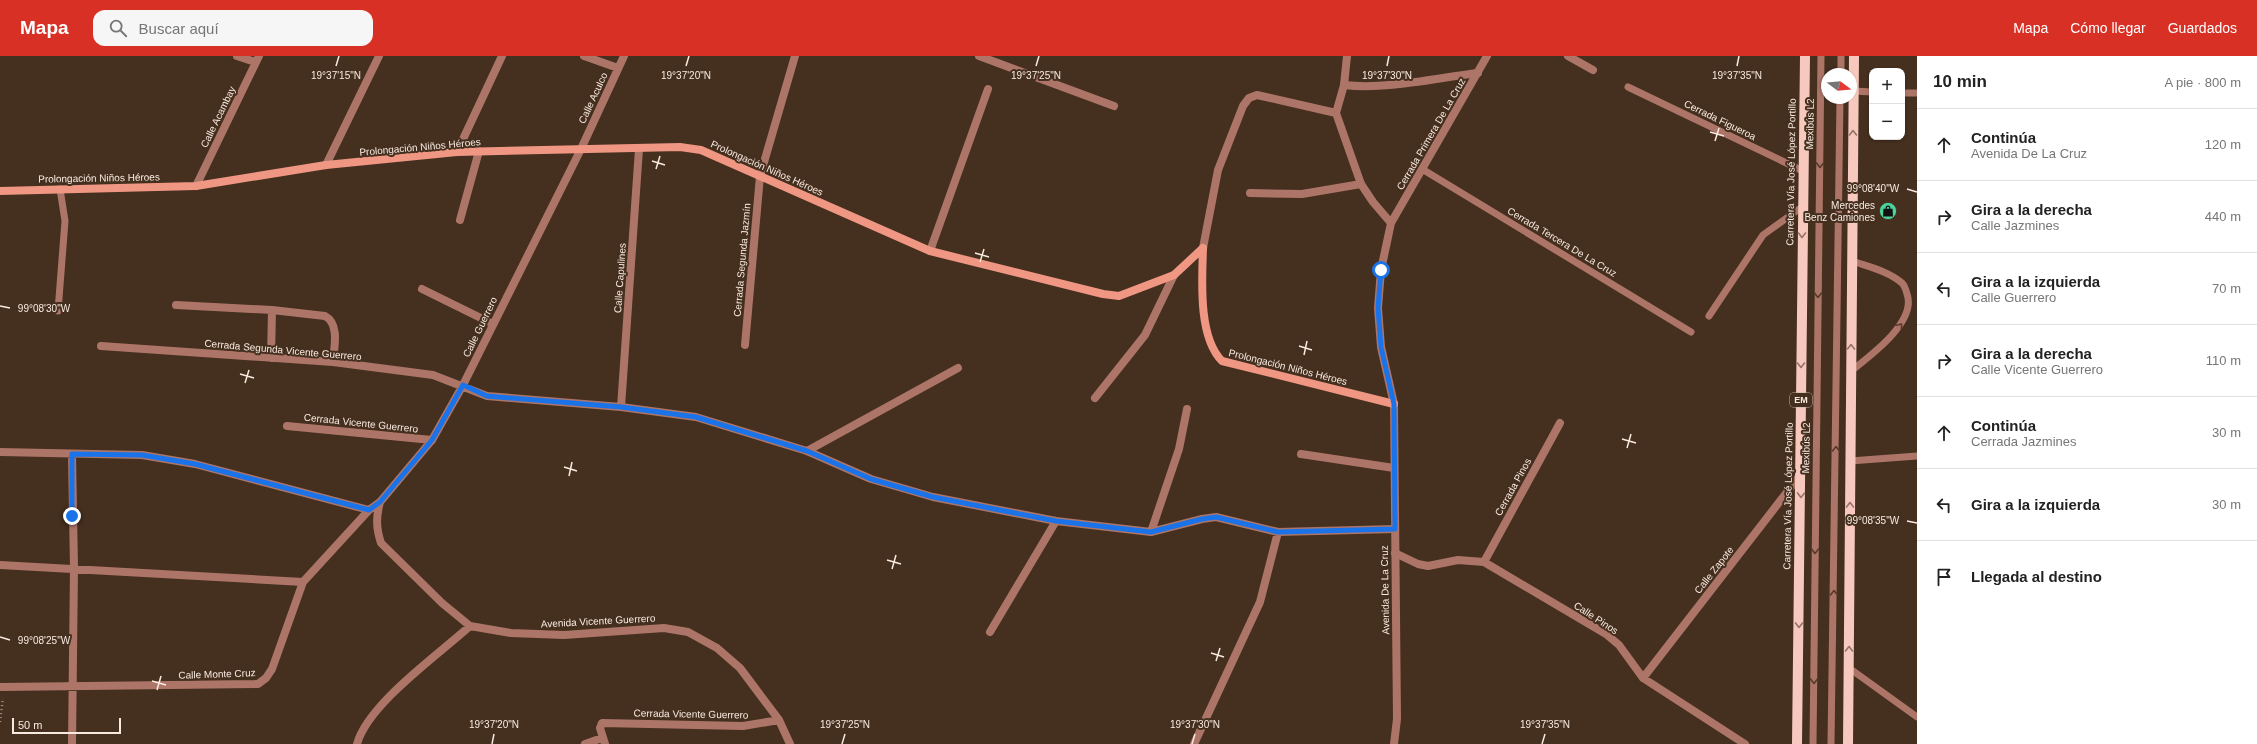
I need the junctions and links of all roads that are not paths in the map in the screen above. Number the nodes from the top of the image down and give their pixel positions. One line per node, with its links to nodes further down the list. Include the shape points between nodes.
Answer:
1 (237, 56): 16 (street)
2 (379, 56): 37 (street)
3 (502, 56): 36 (street)
4 (584, 56): 17 (street)
5 (624, 56): 17 (street, Calle Aculco)
6 (795, 56): 40 (street, Cerrada Segunda Jazmín)
7 (979, 56): 15 (street)
8 (1347, 56): 22 (street)
9 (1487, 56): 21 (street, Cerrada Primera De La Cruz)
10 (1568, 56): 20 (street)
11 (1805, 56): 39 (main road, Carretera Vía José López Portillo / EM)
12 (1821, 56): 110 (lane, Mexibús L2, one-way to 110)
13 (1841, 56): 18 (lane)
14 (1854, 56): 19 (main road)
15 (991, 58): 31 (street)
16 (257, 59): 42 (street, Calle Acambay)
17 (618, 68): 33 (street, Calle Aculco)
18 (1841, 68)
19 (1854, 68)
20 (1594, 70)
21 (1478, 72): 22 (street, via 1384,85); 38 (street, Cerrada Primera De La Cruz)
22 (1344, 85): 32 (street)
23 (1628, 87): 39 (lane, Cerrada Figueroa)
24 (988, 89): 50 (street)
25 (1857, 91): 26 (lane)
26 (1869, 92)
27 (1905, 93): 28 (lane)
28 (1917, 93)
29 (1840, 104): 111 (lane, one-way to 29)
30 (1853, 104): 51 (main road, one-way to 30)
31 (1114, 106)
32 (1336, 113): 41 (street); 49 (street, via 1257,95 1249,98 1243,106 1218,170)
33 (581, 149): 34 (main road, Prolongación Niños Héroes); 35 (main road, Prolongación Niños Héroes); 58 (street, Calle Guerrero)
34 (639, 149): 40 (main road, Prolongación Niños Héroes, via 680,147 700,150); 69 (street, Calle Capulines)
35 (479, 151): 36 (main road, Prolongación Niños Héroes); 47 (street)
36 (457, 152): 37 (main road, Prolongación Niños Héroes)
37 (326, 165): 42 (main road, Prolongación Niños Héroes)
38 (1422, 169): 48 (street, Cerrada Primera De La Cruz); 59 (lane, Cerrada Tercera De La Cruz)
39 (1803, 171): 46 (main road, Carretera Vía José López Portillo / EM)
40 (760, 176): 50 (main road, Prolongación Niños Héroes); 60 (street, Cerrada Segunda Jazmín)
41 (1361, 184): 45 (street, via 1302,194); 48 (street)
42 (196, 186): 43 (main road, Prolongación Niños Héroes)
43 (60, 189): 44 (main road, Prolongación Niños Héroes); 56 (lane, via 66,221)
44 (0, 191)
45 (1250, 193)
46 (1802, 207): 57 (lane, via 1763,235); 81 (main road, Carretera Vía José López Portillo / EM, one-way to 81)
47 (460, 220)
48 (1391, 223): 68 (street, Avenida De La Cruz, via 1381,270 1378,308 1381,347)
49 (1203, 248): 52 (main road, Prolongación Niños Héroes); 68 (main road, Prolongación Niños Héroes, via 1201,288 1205,317 1214,353 1222,361)
50 (930, 251): 52 (main road, Prolongación Niños Héroes, via 1119,296)
51 (1852, 261): 65 (main road, one-way to 51); 65 (lane, one-way to 51, via 1880,349 1905,319 1909,299 1904,284 1888,273)
52 (1174, 275): 67 (street, via 1145,335)
53 (422, 289): 58 (street)
54 (176, 305): 55 (street)
55 (272, 310): 62 (street); 63 (street, via 325,316 331,319 334,324)
56 (58, 311)
57 (1709, 316)
58 (493, 324): 66 (street, Calle Guerrero)
59 (1691, 332)
60 (745, 345)
61 (101, 346): 62 (street, Cerrada Segunda Vicente Guerrero)
62 (271, 358): 63 (street, Cerrada Segunda Vicente Guerrero)
63 (333, 362): 66 (street, Cerrada Segunda Vicente Guerrero, via 433,375)
64 (958, 368): 74 (street)
65 (1851, 371): 79 (main road)
66 (463, 385): 69 (street, Cerrada Segunda Vicente Guerrero, via 487,396); 73 (street, Calle Guerrero)
67 (1095, 398)
68 (1394, 404): 80 (street, Avenida De La Cruz)
69 (621, 407): 74 (street, Cerrada Segunda Vicente Guerrero, via 696,417)
70 (1187, 409): 86 (street, via 1179,449)
71 (1560, 423): 89 (street, Cerrada Pinos)
72 (288, 426): 73 (street, Cerrada Vicente Guerrero)
73 (432, 440): 82 (street, Calle Guerrero)
74 (807, 451): 84 (street, Cerrada Segunda Vicente Guerrero, via 871,479 933,497)
75 (0, 452): 76 (street)
76 (72, 454): 83 (street, via 142,455 195,464); 91 (street)
77 (1301, 454): 80 (street)
78 (1917, 456): 79 (lane)
79 (1850, 461): 95 (main road, one-way to 79)
80 (1394, 468): 85 (street, Avenida De La Cruz)
81 (1801, 474): 96 (street, Calle Zapote); 109 (main road, Carretera Vía José López Portillo / EM, one-way to 109)
82 (380, 502): 83 (street, Calle Monte Cruz); 93 (street, Avenida Vicente Guerrero, via 376,517 381,543 442,603)
83 (369, 510): 92 (street, Calle Monte Cruz)
84 (1056, 521): 86 (street, Cerrada Segunda Vicente Guerrero); 94 (street)
85 (1395, 529): 87 (street); 88 (street, Avenida De La Cruz)
86 (1151, 532): 87 (street, via 1216,517)
87 (1278, 532): 106 (street, via 1260,602)
88 (1394, 553): 89 (street, via 1428,566 1458,560); 107 (street, Avenida De La Cruz, via 1397,719)
89 (1484, 562): 96 (street, Calle Pinos, via 1606,634 1618,645)
90 (0, 565): 91 (street)
91 (74, 568): 92 (street); 98 (street)
92 (303, 582): 98 (street, Calle Monte Cruz, via 272,669 258,684)
93 (470, 626): 100 (street, Avenida Vicente Guerrero, via 512,633 564,635 664,628 688,632 717,648 740,668); 103 (street, via 378,706 361,731)
94 (990, 632)
95 (1849, 668): 99 (lane); 112 (main road)
96 (1643, 678): 108 (street, Calle Pinos)
97 (2, 687): 98 (street, Calle Monte Cruz)
98 (73, 688): 102 (street)
99 (1917, 717)
100 (780, 720): 101 (street, Cerrada Vicente Guerrero, via 743,726 602,723 600,728); 105 (street, Avenida Vicente Guerrero)
101 (603, 741): 104 (street)
102 (72, 744)
103 (357, 744)
104 (585, 744)
105 (790, 744)
106 (1194, 744)
107 (1395, 744)
108 (1745, 744)
109 (1797, 744)
110 (1813, 744)
111 (1832, 744)
112 (1848, 744)

